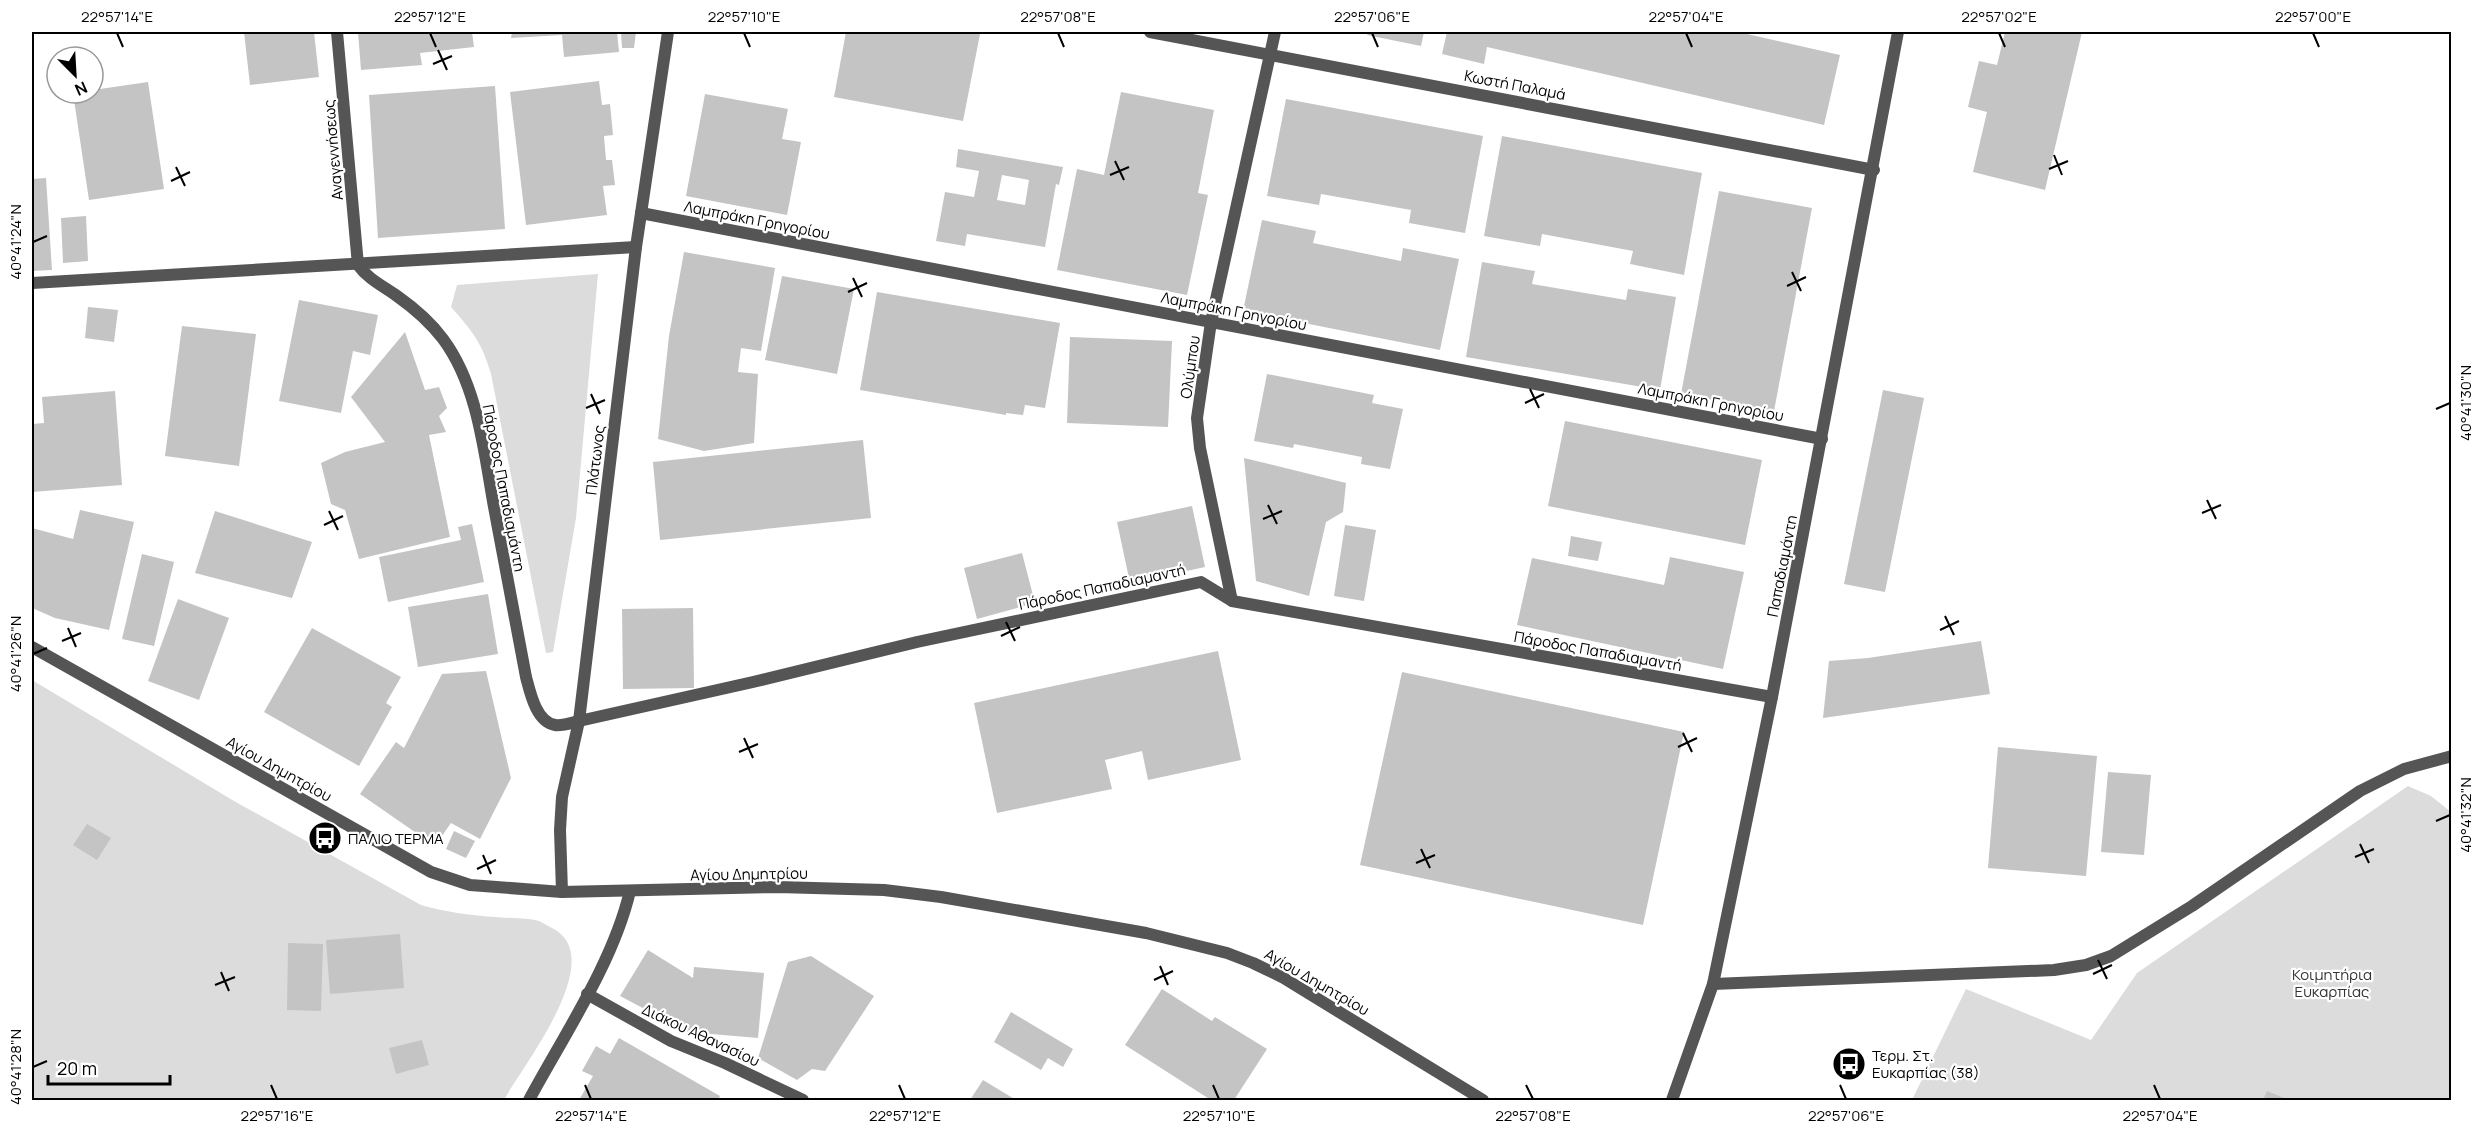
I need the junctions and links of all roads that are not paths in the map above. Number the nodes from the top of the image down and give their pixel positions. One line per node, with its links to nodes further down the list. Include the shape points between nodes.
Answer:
1 (337, 32): 10 (street, Αναγεννήσεως)
2 (668, 32): 8 (street, Πλάτωνος)
3 (1150, 32): 6 (street, Κωστή Παλαμά)
4 (1275, 32): 6 (street, Ολύμπου)
5 (1898, 32): 7 (street, Παπαδιαμάντη)
6 (1270, 54): 7 (street, Κωστή Παλαμά); 12 (street, Ολύμπου)
7 (1874, 170): 13 (street, Παπαδιαμάντη)
8 (641, 213): 9 (street, Πλάτωνος); 12 (street, Λαμπράκη Γρηγορίου)
9 (636, 247): 10 (street); 17 (street, Πλάτωνος)
10 (358, 265): 11 (street); 17 (street, Πάροδος Παπαδιαμάντη, via 426,321 455,356 475,411 531,694 539,713 549,723 557,726)
11 (32, 283)
12 (1211, 322): 13 (street, Λαμπράκη Γρηγορίου); 14 (street, Ολύμπου, via 1197,418 1198,436)
13 (1822, 439): 16 (street, Παπαδιαμάντη)
14 (1232, 601): 16 (street, Πάροδος Παπαδιαμαντή); 17 (street, Πάροδος Παπαδιαμαντή, via 1201,582 1184,584)
15 (32, 647): 20 (street, Αγίου Δημητρίου, via 431,872 470,885)
16 (1772, 697): 21 (street, Παπαδιαμάντη)
17 (579, 721): 20 (street, Πλάτωνος, via 562,797)
18 (2451, 756): 21 (street, via 2403,769 2360,791 2150,933 2111,956 2086,965)
19 (630, 891): 20 (street, Αγίου Δημητρίου); 22 (street, via 618,933); 25 (street, Αγίου Δημητρίου, via 778,887 884,890 1076,920 1198,945 1282,977)
20 (562, 892)
21 (1713, 984): 26 (street, Παπαδιαμάντη)
22 (587, 994): 23 (street); 24 (street, Διάκου Αθανασίου, via 671,1041)
23 (529, 1101)
24 (803, 1101)
25 (1483, 1101)
26 (1672, 1101)

